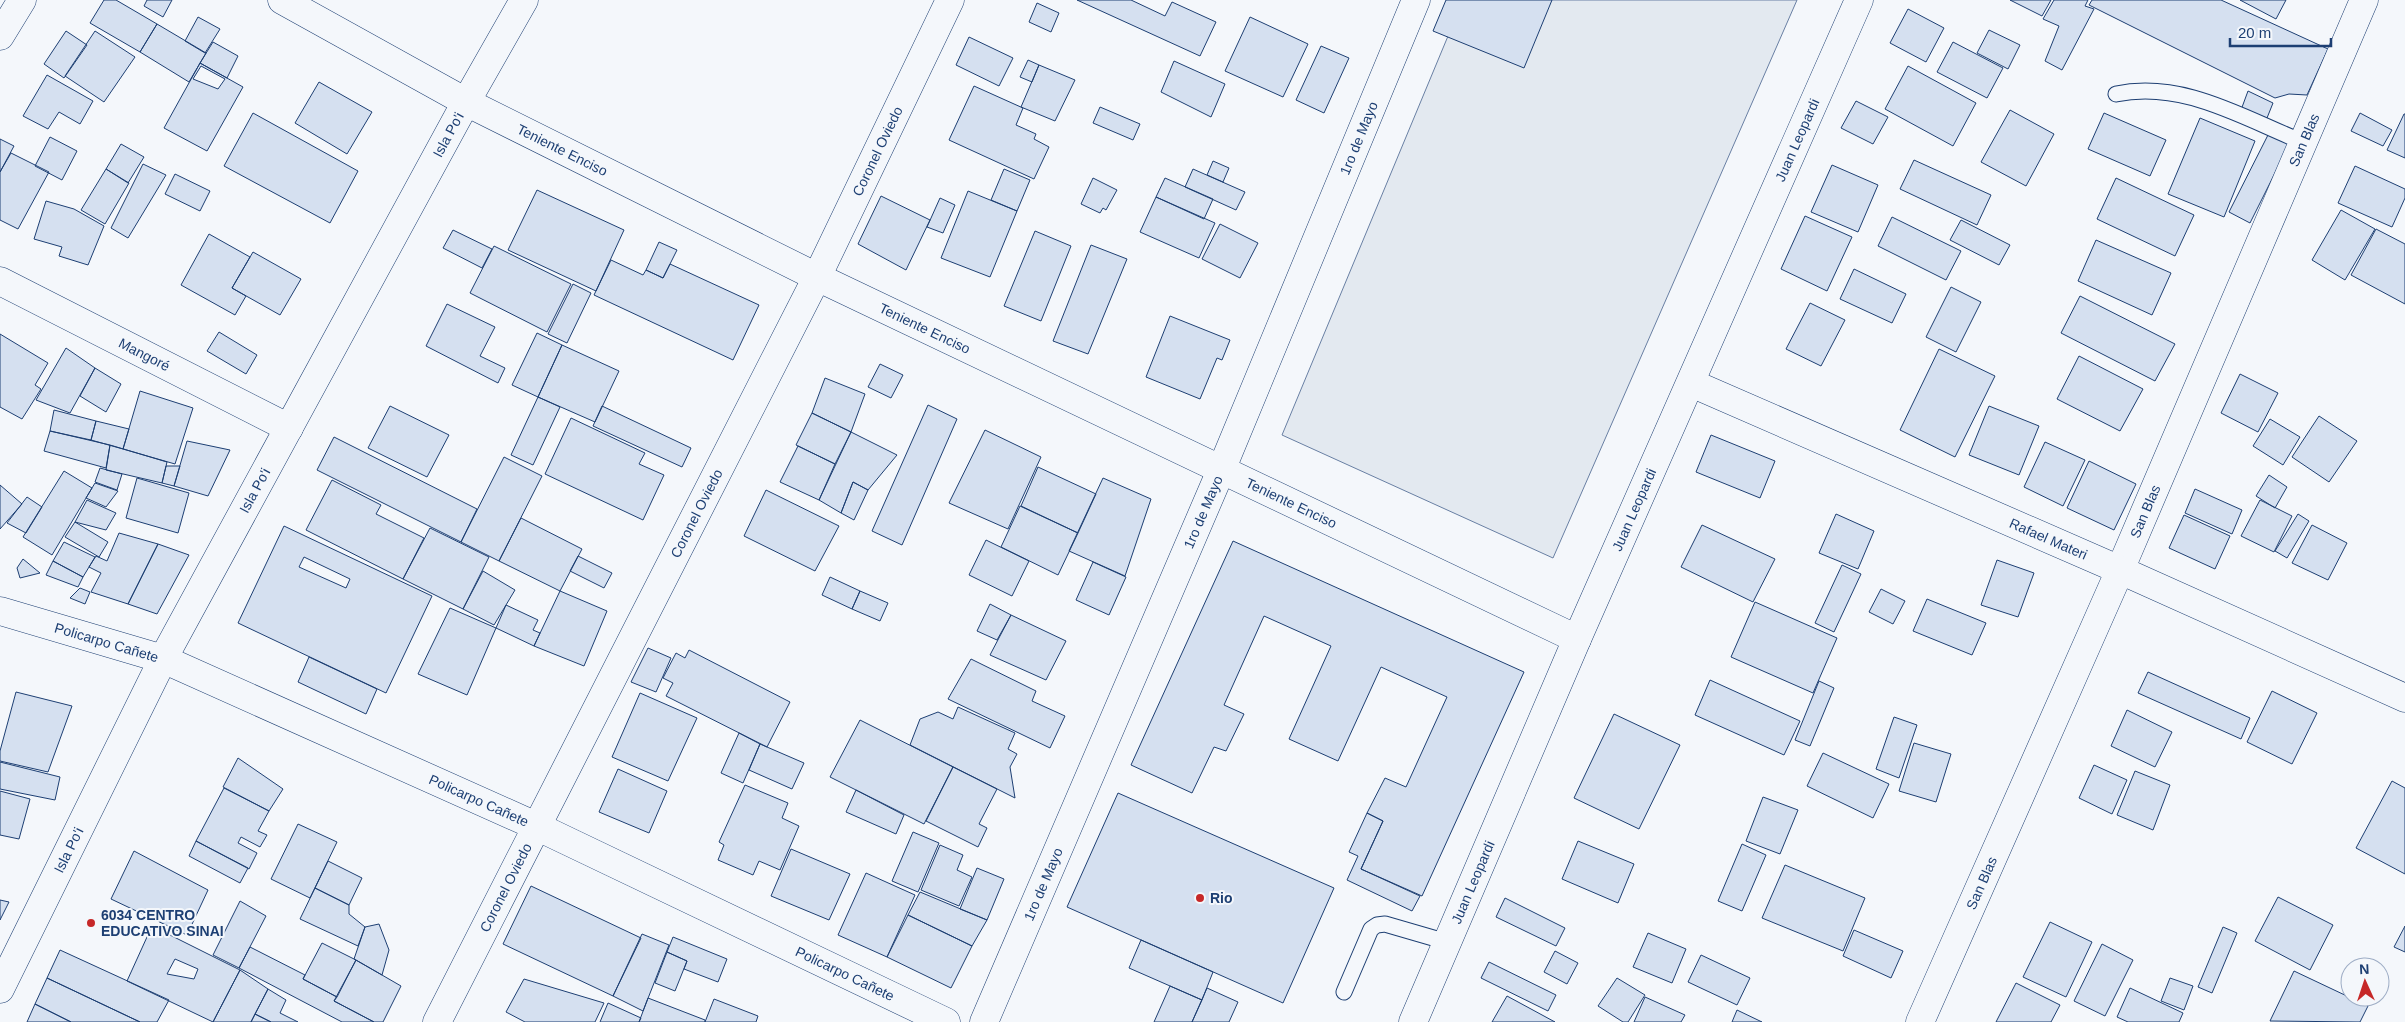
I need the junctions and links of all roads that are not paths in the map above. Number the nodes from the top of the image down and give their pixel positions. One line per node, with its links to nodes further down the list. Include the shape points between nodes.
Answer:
1 (22, 0): 8 (street)
2 (282, 0): 10 (street, Teniente Enciso)
3 (524, 0): 10 (street, Isla Po'i)
4 (950, 0): 12 (street, Coronel Oviedo)
5 (1416, 0): 16 (street, 1ro de Mayo)
6 (1859, 0): 14 (street, Juan Leopardi)
7 (2364, 0): 11 (street, San Blas)
8 (0, 36)
9 (2116, 94): 11 (lane, via 2151,90 2190,95)
10 (466, 102): 12 (street, Teniente Enciso); 15 (street, Isla Po'i)
11 (2303, 142): 17 (street, San Blas)
12 (817, 277): 16 (street, Teniente Enciso); 22 (street, Coronel Oviedo)
13 (0, 281): 15 (street, Mangoré)
14 (1691, 383): 17 (street, Rafael Materi); 19 (street, Juan Leopardi)
15 (289, 428): 20 (street, Isla Po'i)
16 (1222, 468): 19 (street, Teniente Enciso); 28 (street, 1ro de Mayo)
17 (2120, 570): 21 (street, Rafael Materi); 30 (street, San Blas)
18 (0, 611): 20 (street, Policarpo Cañete)
19 (1577, 639): 23 (street, Juan Leopardi)
20 (163, 659): 22 (street, Policarpo Cañete); 24 (street, Isla Po'i)
21 (2405, 698)
22 (536, 826): 26 (street, Coronel Oviedo); 27 (street, Policarpo Cañete)
23 (1447, 942): 25 (lane, via 1385,924 1377,925 1371,929); 29 (street, Juan Leopardi)
24 (0, 989)
25 (1344, 992)
26 (437, 1022)
27 (946, 1022)
28 (984, 1022)
29 (1413, 1022)
30 (1920, 1022)

